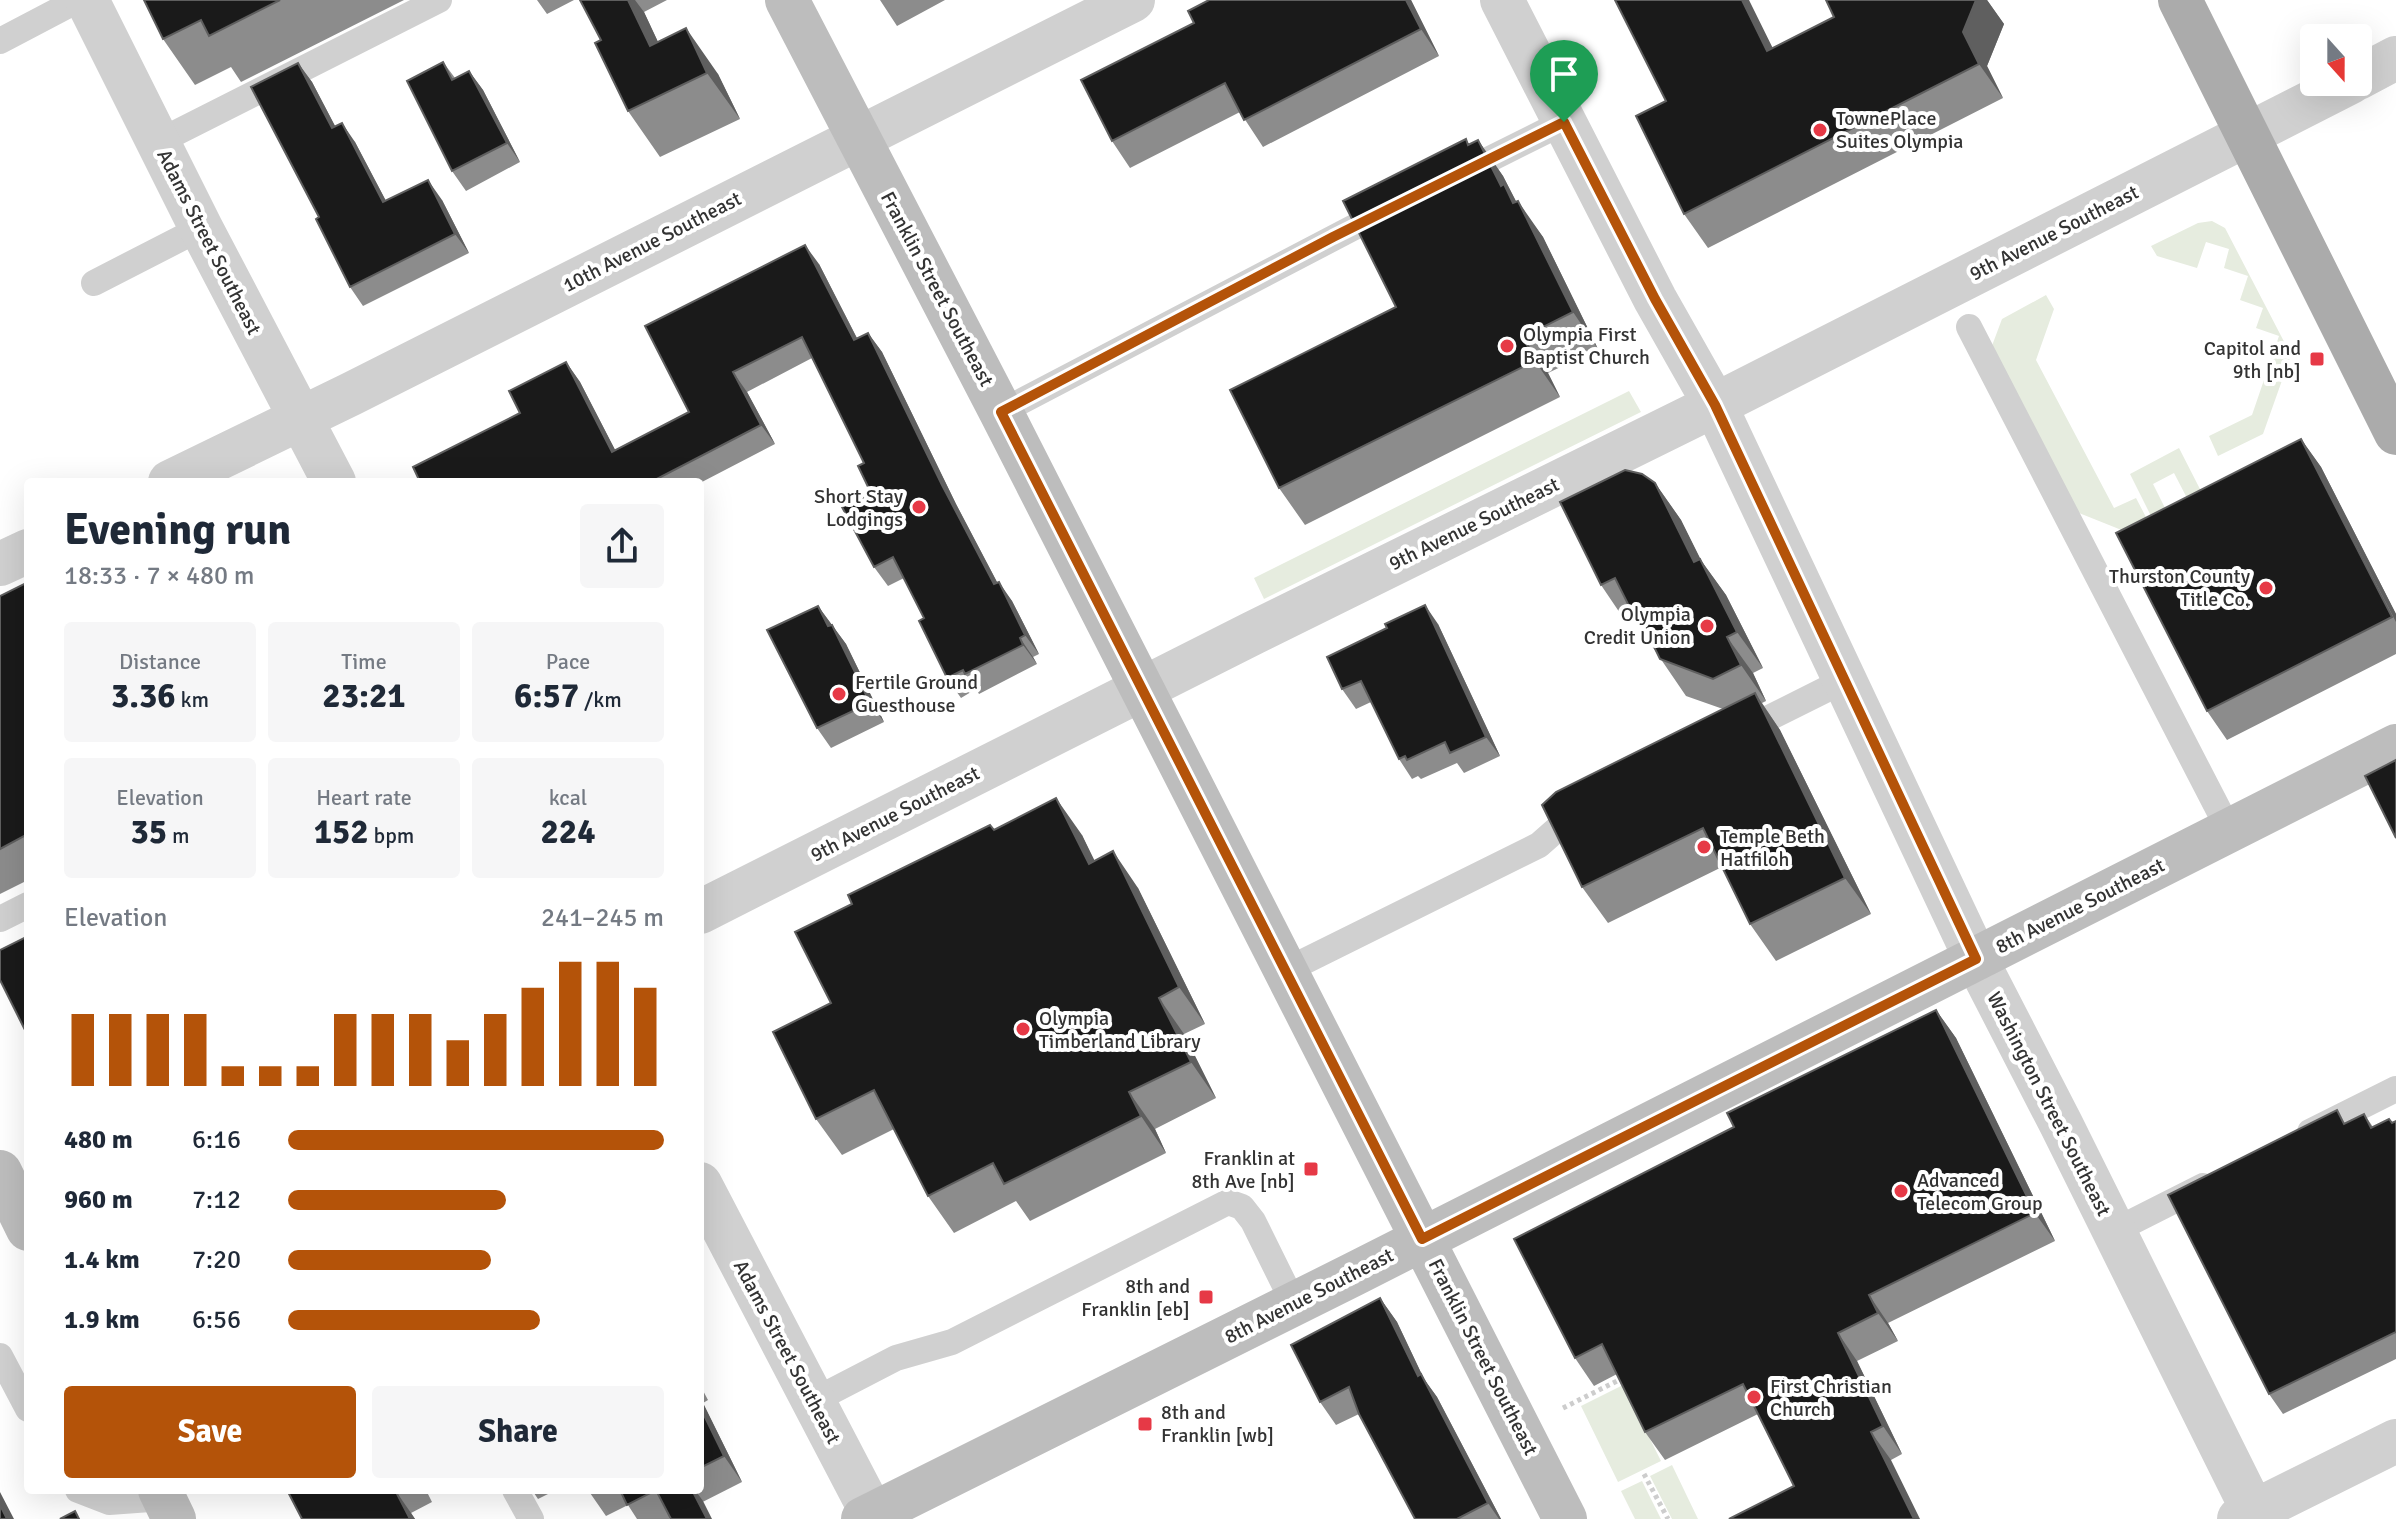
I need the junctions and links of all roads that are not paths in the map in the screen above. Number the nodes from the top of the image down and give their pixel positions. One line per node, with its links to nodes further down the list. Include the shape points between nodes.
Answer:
1 (78, 0): 8 (lane)
2 (87, 0): 15 (street, Adams Street Southeast)
3 (439, 0): 15 (lane)
4 (787, 0): 14 (street, Franklin Street Southeast)
5 (1133, 0): 14 (street, 10th Avenue Southeast)
6 (1502, 0): 12 (street, Washington Street Southeast)
7 (2180, 0): 13 (main road)
8 (0, 41)
9 (2396, 58): 10 (street)
10 (2372, 71)
11 (2324, 96): 13 (street, 9th Avenue Southeast)
12 (1564, 122): 16 (lane); 21 (street, Washington Street Southeast)
13 (2248, 135): 21 (street, 9th Avenue Southeast); 24 (main road)
14 (858, 138): 22 (street, Franklin Street Southeast); 23 (street, 10th Avenue Southeast)
15 (158, 142): 18 (street, Adams Street Southeast)
16 (1441, 183)
17 (1401, 203): 22 (lane)
18 (201, 228): 19 (lane); 23 (street, Adams Street Southeast)
19 (94, 283)
20 (1969, 327): 34 (lane)
21 (1715, 405): 29 (street, Washington Street Southeast); 30 (street, 9th Avenue Southeast)
22 (1001, 412): 30 (street, Franklin Street Southeast)
23 (300, 419): 25 (street, 10th Avenue Southeast); 26 (street, Adams Street Southeast)
24 (2396, 433)
25 (178, 478)
26 (332, 478)
27 (24, 553): 28 (street)
28 (0, 564)
29 (1845, 680): 31 (lane); 38 (street, Washington Street Southeast)
30 (1142, 689): 36 (street, 9th Avenue Southeast); 39 (street, Franklin Street Southeast)
31 (1723, 741)
32 (2396, 746): 34 (street, 8th Avenue Southeast)
33 (1598, 802): 39 (lane, via 1573,815 1539,845)
34 (2229, 830): 38 (street, 8th Avenue Southeast)
35 (24, 907): 37 (lane)
36 (704, 910)
37 (0, 919)
38 (1976, 959): 46 (street, Washington Street Southeast); 47 (street, 8th Avenue Southeast)
39 (1285, 971): 47 (street, Franklin Street Southeast)
40 (2396, 1089): 41 (lane)
41 (2283, 1146)
42 (0, 1172): 45 (street)
43 (2227, 1174): 46 (lane)
44 (704, 1192): 51 (street, Adams Street Southeast)
45 (24, 1221)
46 (2114, 1231): 57 (street, Washington Street Southeast)
47 (1422, 1239): 48 (street, 8th Avenue Southeast); 59 (street, Franklin Street Southeast)
48 (1294, 1304): 51 (lane, via 1253,1221 1242,1207 1228,1202 952,1342 896,1358); 56 (street, 8th Avenue Southeast)
49 (0, 1356): 50 (lane)
50 (24, 1401)
51 (813, 1401): 56 (street, Adams Street Southeast)
52 (2396, 1441): 57 (street)
53 (88, 1494): 55 (lane, via 109,1502)
54 (517, 1494): 58 (lane)
55 (166, 1502)
56 (870, 1517)
57 (2250, 1517)
58 (531, 1519)
59 (1565, 1519)

